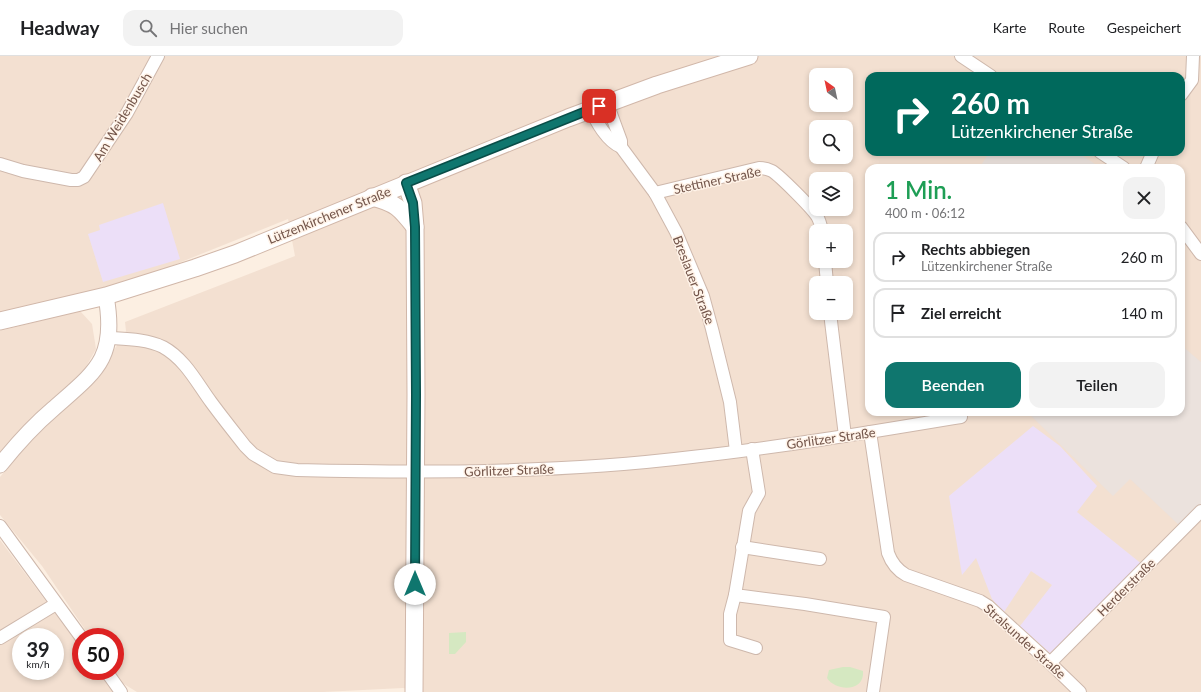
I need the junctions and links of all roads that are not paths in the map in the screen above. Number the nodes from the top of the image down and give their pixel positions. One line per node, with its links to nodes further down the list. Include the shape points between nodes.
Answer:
1 (158, 56): 12 (street, Am Weidenbusch, via 127,113 84,177 71,180)
2 (749, 56): 8 (main road, Lützenkirchener Straße)
3 (961, 56): 5 (street)
4 (1194, 56): 6 (street)
5 (985, 72)
6 (1196, 80): 7 (street)
7 (1185, 91)
8 (607, 103): 9 (main road, Lützenkirchener Straße); 10 (street, Breslauer Straße)
9 (591, 109): 10 (street, Breslauer Straße, via 614,144); 14 (main road, Lützenkirchener Straße)
10 (621, 147): 15 (street, Breslauer Straße)
11 (1106, 156): 13 (street)
12 (0, 164)
13 (1118, 164)
14 (406, 183): 16 (main road, Lützenkirchener Straße); 18 (main road, via 413,203)
15 (655, 193): 17 (street, Stettiner Straße, via 759,168 766,169 777,175 817,216); 29 (street, Breslauer Straße, via 676,232 703,296 730,402)
16 (372, 197): 18 (main road, via 397,206); 21 (main road, Lützenkirchener Straße, via 228,256)
17 (820, 224)
18 (415, 227): 31 (main road)
19 (1185, 232): 20 (street)
20 (1201, 254)
21 (106, 296): 23 (main road, Lützenkirchener Straße); 24 (street, via 110,316)
22 (831, 320): 27 (street)
23 (0, 321)
24 (109, 338): 30 (street, via 100,363 91,375 24,436); 31 (street, Görlitzer Straße, via 149,342 178,358 245,446 275,468)
25 (961, 417): 26 (street, Görlitzer Straße)
26 (870, 432): 27 (street, Görlitzer Straße); 41 (street, Stralsunder Straße, via 888,553 894,566 906,575 980,601)
27 (845, 436): 28 (street, Görlitzer Straße)
28 (752, 449): 29 (street, Görlitzer Straße); 34 (street, via 759,493 749,511)
29 (736, 451): 31 (street, Görlitzer Straße, via 561,468)
30 (0, 465)
31 (415, 472): 44 (main road)
32 (1201, 511): 41 (street, Herderstraße)
33 (0, 526): 37 (street)
34 (742, 547): 35 (street); 36 (street)
35 (820, 559)
36 (735, 595): 40 (street, via 730,614 730,640); 45 (street, via 884,617)
37 (56, 604): 38 (street); 39 (street)
38 (74, 628)
39 (0, 638)
40 (756, 648)
41 (1050, 663): 46 (street, Stralsunder Straße)
42 (112, 680): 43 (street)
43 (121, 692)
44 (414, 692)
45 (873, 692)
46 (1080, 692)

